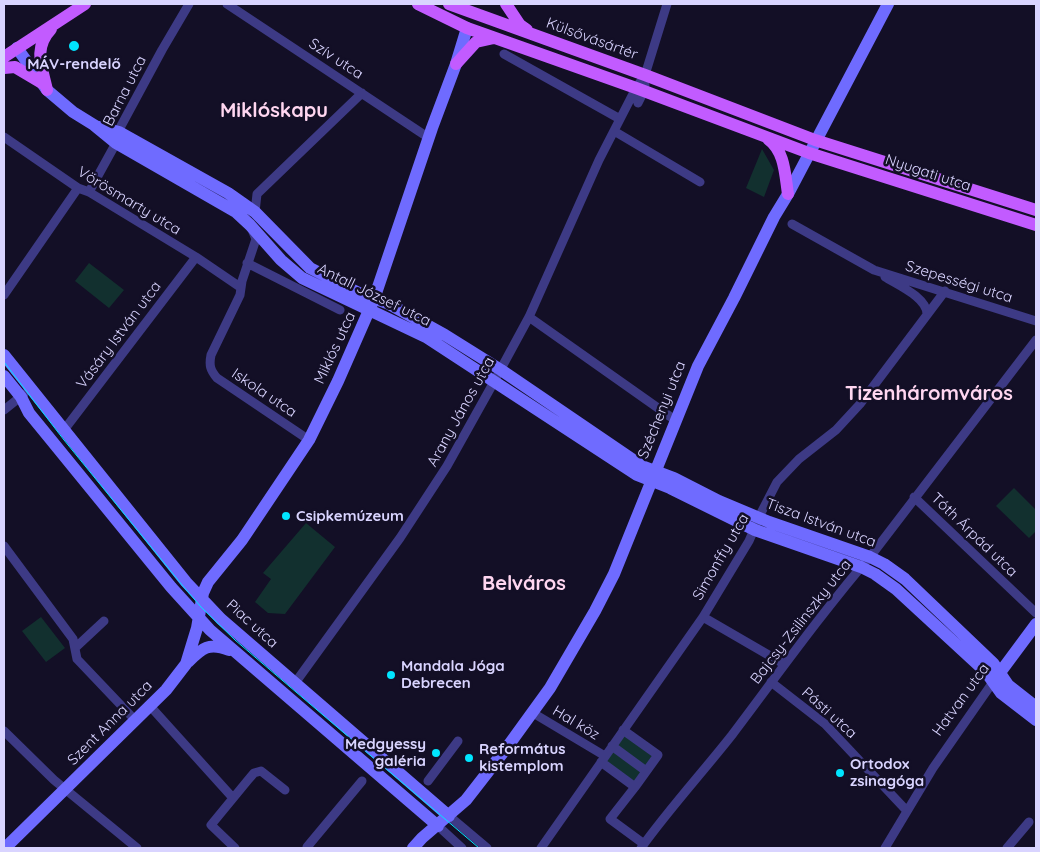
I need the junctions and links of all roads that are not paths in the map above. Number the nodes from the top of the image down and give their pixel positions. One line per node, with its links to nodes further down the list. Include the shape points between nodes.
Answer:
1 (85, 4): 11 (main road)
2 (189, 4): 28 (street, Barna utca)
3 (227, 4): 23 (street, Szív utca)
4 (418, 4): 10 (main road, Külsővásártér)
5 (449, 4): 9 (main road, Külsővásártér)
6 (506, 4): 13 (main road, via 520,25)
7 (667, 4): 20 (street)
8 (888, 4): 30 (street, Széchenyi utca)
9 (467, 7): 10 (main road, via 452,14); 12 (main road, via 462,20); 13 (main road, Külsővásártér)
10 (436, 12): 12 (main road, Külsővásártér)
11 (58, 22): 15 (main road); 21 (main road, via 41,44 40,62)
12 (467, 28): 14 (main road, Külsővásártér); 18 (street, Miklós utca)
13 (537, 37): 20 (main road, Külsővásártér)
14 (495, 38): 18 (main road, via 476,42); 22 (main road, Külsővásártér)
15 (17, 48): 17 (main road); 21 (street, Antall József utca)
16 (504, 54): 25 (street)
17 (4, 57)
18 (456, 64): 29 (street, Miklós utca)
19 (4, 68): 21 (main road, via 14,67)
20 (645, 75): 22 (street); 30 (main road, Külsővásártér)
21 (45, 87): 28 (street, Antall József utca, via 73,112)
22 (640, 89): 24 (street); 25 (street); 27 (main road, Külsővásártér)
23 (362, 93): 29 (street, Szív utca); 38 (street, via 257,194)
24 (638, 103)
25 (620, 119): 26 (street)
26 (614, 131): 33 (street); 52 (street, Arany János utca)
27 (759, 134): 32 (main road, Külsővásártér); 36 (main road, via 773,143 780,154)
28 (117, 138): 35 (street, Barna utca); 38 (street, Antall József utca, via 228,192); 40 (street, Antall József utca, via 236,212)
29 (429, 138): 49 (street, Miklós utca)
30 (815, 140): 32 (street, Széchenyi utca); 37 (main road, Nyugati utca)
31 (5, 142): 34 (street, Vörösmarty utca)
32 (809, 152): 36 (street, Széchenyi utca); 41 (main road, Nyugati utca)
33 (700, 182)
34 (78, 188): 35 (street, Vörösmarty utca); 48 (street)
35 (88, 192): 42 (street, Vörösmarty utca)
36 (788, 194): 61 (street, Széchenyi utca, via 698,366)
37 (1036, 210)
38 (254, 212): 49 (street, Antall József utca, via 310,268)
39 (792, 224): 45 (street, Szepességi utca)
40 (250, 225): 43 (street, via 256,239); 44 (street, Antall József utca)
41 (1036, 225)
42 (196, 257): 46 (street, Vörösmarty utca); 62 (street, Vásáry István utca)
43 (248, 260): 44 (street, via 256,252 266,250); 46 (street); 50 (street, Antall József utca)
44 (281, 260): 49 (street, Antall József utca, via 306,281)
45 (874, 270): 47 (street, Szepességi utca); 51 (street, Szepességi utca, via 920,299 925,304)
46 (240, 287): 63 (street, Iskola utca, via 240,296 211,355 211,370 217,378)
47 (945, 291): 51 (street, Simonffy utca); 53 (street, Szepességi utca)
48 (4, 295)
49 (372, 304): 56 (street, Antall József utca, via 389,304); 58 (street, Antall József utca); 63 (street, Miklós utca)
50 (340, 310)
51 (927, 315): 66 (street, Simonffy utca, via 860,404 836,430 799,459 777,482)
52 (529, 317): 56 (street, Arany János utca); 61 (street)
53 (1036, 321)
54 (1036, 340): 65 (street, Bajcsy-Zsilinszky utca)
55 (4, 355): 59 (street)
56 (501, 370): 58 (street, Arany János utca); 64 (street, Antall József utca)
57 (4, 376): 59 (street)
58 (494, 382): 64 (street, Antall József utca, via 637,475); 83 (street, Arany János utca, via 447,466 400,538)
59 (26, 394): 60 (street); 62 (street, Piac utca); 70 (street, via 29,413)
60 (4, 410)
61 (675, 420): 64 (street, Széchenyi utca)
62 (64, 430): 71 (street, Piac utca)
63 (309, 440): 71 (street, Miklós utca, via 242,540)
64 (653, 475): 66 (street, Tisza István utca); 86 (street, Széchenyi utca, via 610,581)
65 (914, 497): 68 (street, Bajcsy-Zsilinszky utca); 72 (street, Tóth Árpád utca)
66 (757, 524): 68 (street, Tisza István utca); 69 (street, Tisza István utca); 73 (street, Simonffy utca)
67 (4, 546): 77 (street)
68 (870, 557): 69 (street, Bajcsy-Zsilinszky utca); 81 (street, Tisza István utca, via 905,578 993,663)
69 (861, 567): 80 (street, Bajcsy-Zsilinszky utca); 81 (street, Tisza István utca, via 896,590 986,672)
70 (174, 591): 71 (street); 74 (street)
71 (198, 595): 74 (street, Szent Anna utca); 83 (street, Piac utca)
72 (1036, 613)
73 (703, 616): 80 (street); 89 (street, Simonffy utca)
74 (198, 618): 78 (street); 79 (street, Szent Anna utca)
75 (104, 620): 77 (street)
76 (1036, 624): 81 (street, Hatvan utca)
77 (74, 643): 87 (street, via 77,659)
78 (233, 652): 79 (street, via 212,646 200,650); 104 (street)
79 (186, 664): 84 (street, Szent Anna utca)
80 (784, 664): 82 (street, Bajcsy-Zsilinszky utca)
81 (997, 678): 85 (street); 88 (street, via 1001,693); 101 (street, Hatvan utca, via 932,768)
82 (771, 682): 101 (street, Pásti utca, via 825,724); 105 (street, Bajcsy-Zsilinszky utca)
83 (295, 684): 102 (street, Piac utca)
84 (150, 706): 87 (street, Szent Anna utca); 100 (street)
85 (1036, 707)
86 (533, 712): 93 (street, Hal köz); 102 (street, Széchenyi utca, via 466,800)
87 (135, 720): 98 (street, Szent Anna utca)
88 (1036, 720)
89 (623, 730): 92 (street, Hal köz); 94 (street, Hal köz, via 658,755)
90 (4, 731): 98 (street)
91 (458, 741): 95 (street)
92 (612, 746): 93 (street, Hal köz); 94 (street, Hal köz)
93 (603, 759): 97 (street, Hal köz); 113 (street)
94 (646, 771): 97 (street, Hal köz)
95 (430, 778)
96 (362, 780): 109 (street)
97 (635, 787): 105 (street, via 610,819)
98 (66, 790): 106 (street, Szent Anna utca); 107 (street)
99 (285, 790): 100 (street, via 261,771 254,773)
100 (233, 798): 108 (street, via 211,825)
101 (907, 811): 114 (street, Hatvan utca)
102 (449, 816): 104 (street, Széchenyi utca); 112 (street, Piac utca)
103 (1029, 822): 115 (street)
104 (438, 826): 110 (street, Széchenyi utca); 111 (street)
105 (642, 846)
106 (5, 848)
107 (137, 848)
108 (236, 848)
109 (309, 848)
110 (413, 848)
111 (462, 848)
112 (487, 848)
113 (541, 848)
114 (885, 848)
115 (1007, 848)

